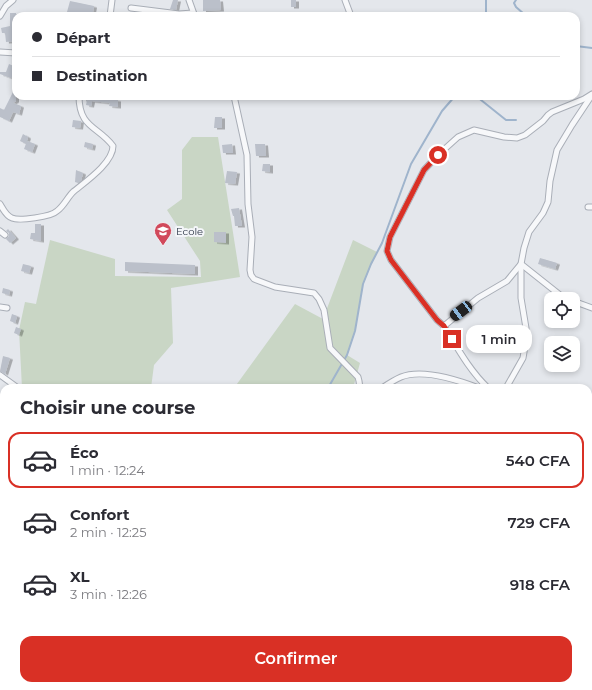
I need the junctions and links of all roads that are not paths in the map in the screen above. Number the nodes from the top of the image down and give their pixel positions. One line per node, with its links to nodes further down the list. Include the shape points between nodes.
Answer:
1 (12, 0): 5 (street)
2 (112, 0): 7 (street)
3 (189, 0): 9 (street)
4 (345, 0): 10 (street)
5 (3, 6): 11 (street)
6 (131, 8): 8 (street)
7 (110, 12)
8 (145, 12)
9 (193, 12)
10 (350, 12)
11 (0, 16)
12 (0, 52): 13 (street)
13 (12, 53)
14 (592, 95): 20 (street, via 556,150 548,202 529,232); 26 (street, via 552,112 525,135 517,138 474,130 468,132 458,137 424,170 390,237 387,251 391,260)
15 (78, 100): 17 (street, via 87,123 113,146 107,160 50,215 17,220 8,216)
16 (235, 100): 29 (street, via 247,155 252,237 251,275 254,279 275,287 314,293 324,310 329,346 358,377)
17 (0, 204)
18 (0, 231): 19 (street)
19 (5, 235)
20 (522, 264): 21 (street); 26 (street, via 507,281 478,298); 33 (street, via 521,298 526,328 525,346 523,358)
21 (556, 292)
22 (580, 304): 25 (street)
23 (0, 307): 24 (street)
24 (7, 308)
25 (592, 308)
26 (444, 326): 32 (street)
27 (0, 375): 28 (street)
28 (12, 384)
29 (359, 384)
30 (389, 384): 31 (street, via 416,374 441,376)
31 (466, 384)
32 (484, 384)
33 (508, 384)

